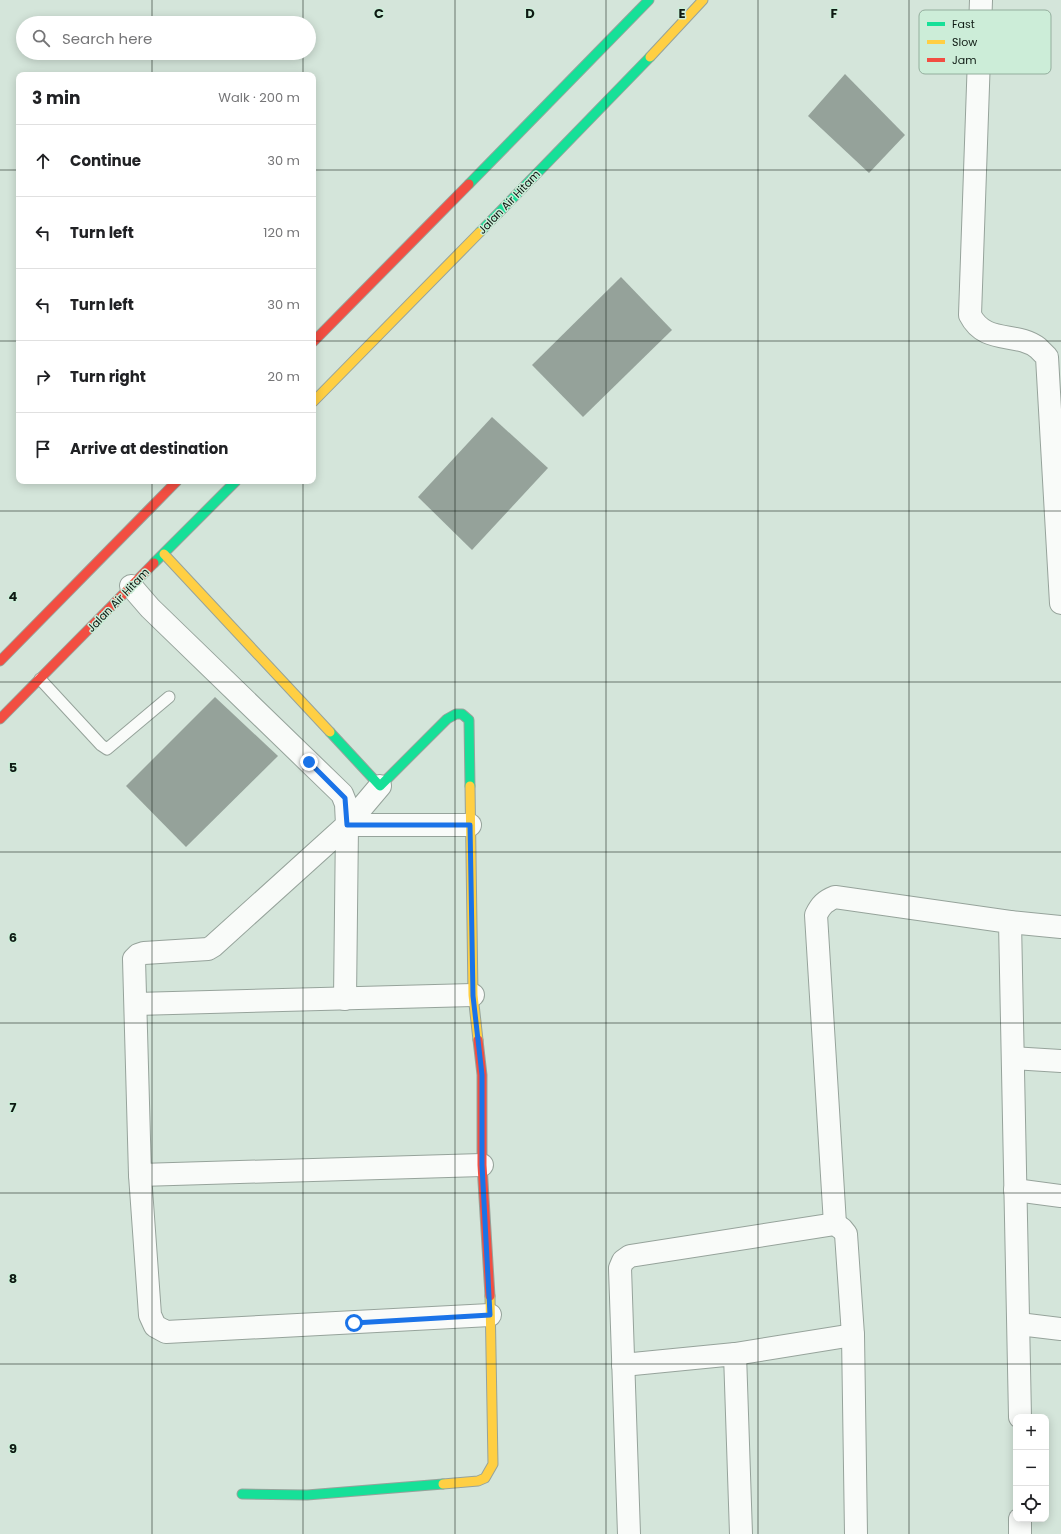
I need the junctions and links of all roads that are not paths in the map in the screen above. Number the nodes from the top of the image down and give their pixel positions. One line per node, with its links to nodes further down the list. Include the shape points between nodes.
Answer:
1 (649, 0): 6 (main road)
2 (703, 0): 7 (main road, Jalan Air Hitam)
3 (981, 0): 4 (street)
4 (981, 10)
5 (978, 74): 12 (street, via 970,315 979,328 987,333 1022,341 1038,348 1047,357)
6 (316, 339)
7 (316, 399)
8 (173, 484): 13 (main road)
9 (233, 484): 10 (main road, Jalan Air Hitam)
10 (164, 554): 11 (main road, Jalan Air Hitam); 17 (main road)
11 (131, 586): 14 (main road, Jalan Air Hitam); 18 (street, via 342,794 346,804)
12 (1061, 603)
13 (0, 661)
14 (40, 679): 15 (lane, via 107,749); 16 (main road, Jalan Air Hitam)
15 (169, 697)
16 (0, 719)
17 (380, 786): 18 (street); 19 (main road, via 447,719 461,713 469,720)
18 (347, 825): 19 (street); 23 (street); 24 (street, via 213,946 208,949 138,955 133,964)
19 (470, 825): 22 (main road)
20 (1010, 922): 21 (street); 25 (street); 31 (street, via 835,897 820,907 816,915)
21 (1061, 927)
22 (473, 996): 23 (street); 27 (main road, via 482,1075)
23 (345, 999): 24 (street)
24 (136, 1004): 28 (street)
25 (1014, 1058): 26 (street); 29 (street)
26 (1061, 1061)
27 (482, 1165): 28 (street); 32 (main road)
28 (140, 1175): 32 (street, via 150,1315 155,1326 166,1332)
29 (1015, 1190): 30 (street); 33 (street)
30 (1061, 1196)
31 (835, 1224): 35 (street, via 846,1234); 37 (street, via 630,1256 623,1261 620,1268)
32 (490, 1315): 39 (main road, via 493,1464 485,1478 478,1481 307,1495)
33 (1019, 1324): 34 (street); 38 (street)
34 (1061, 1329)
35 (853, 1335): 36 (street); 43 (street)
36 (735, 1354): 37 (street); 42 (street)
37 (623, 1365): 41 (street)
38 (1020, 1414)
39 (242, 1494)
40 (1020, 1522): 44 (street)
41 (629, 1534)
42 (741, 1534)
43 (856, 1534)
44 (1020, 1534)

